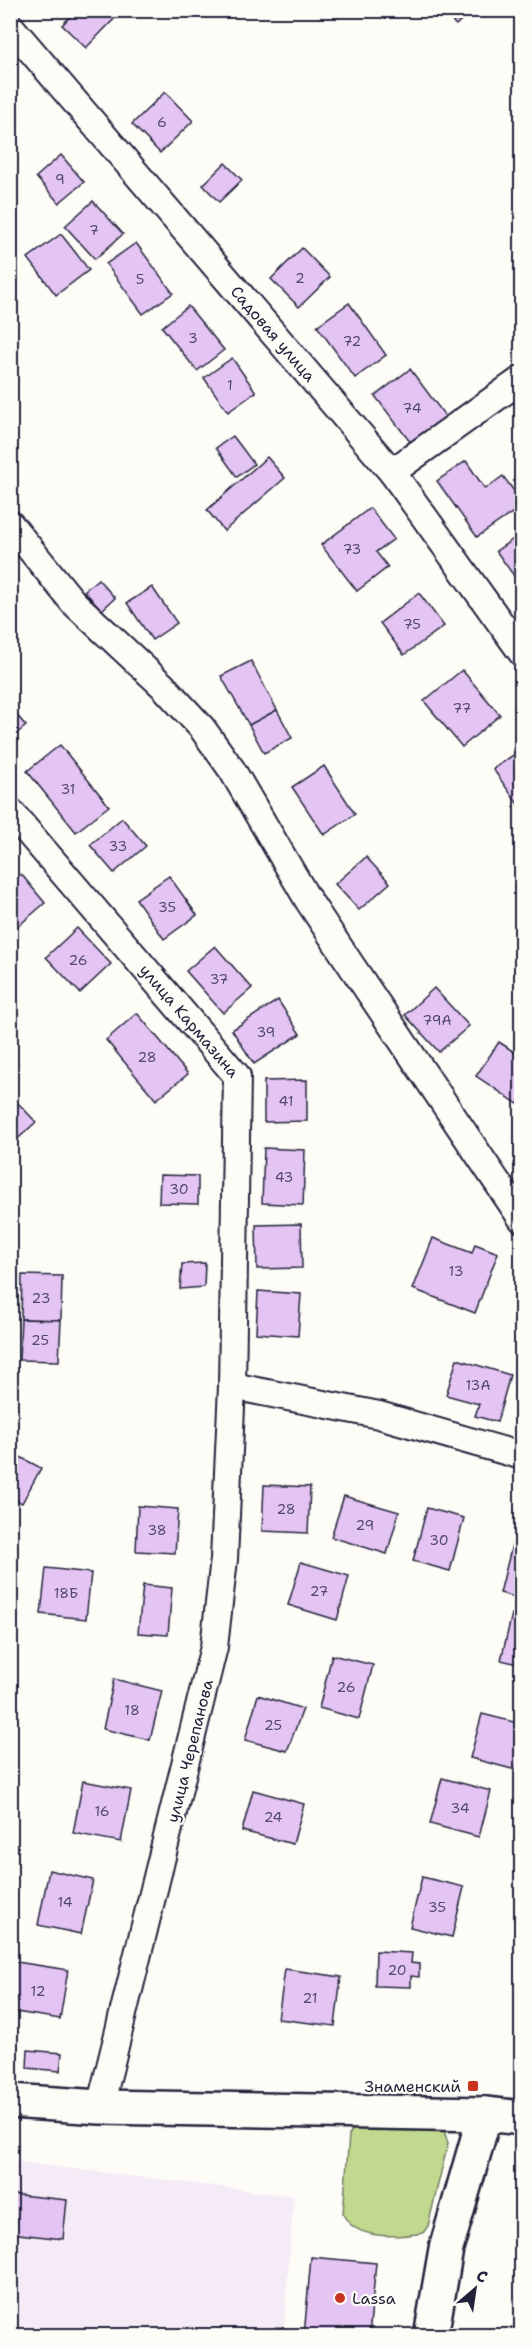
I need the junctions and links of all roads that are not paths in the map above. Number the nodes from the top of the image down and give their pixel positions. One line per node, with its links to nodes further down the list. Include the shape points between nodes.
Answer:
1 (10, 26): 3 (street, Садовая улица)
2 (522, 379): 3 (street)
3 (392, 472): 5 (street, Садовая улица)
4 (10, 524): 7 (street, via 73,602 162,686 208,737 348,962)
5 (522, 653)
6 (10, 811): 8 (street, улица Кармазина, via 237,1076)
7 (522, 1219)
8 (232, 1386): 9 (street, via 380,1414); 11 (street, улица Черепанова, via 224,1559 214,1647)
9 (522, 1456)
10 (10, 2101): 11 (main road)
11 (100, 2107): 12 (main road)
12 (485, 2114): 13 (main road); 14 (main road, via 446,2249)
13 (522, 2118)
14 (431, 2336)

